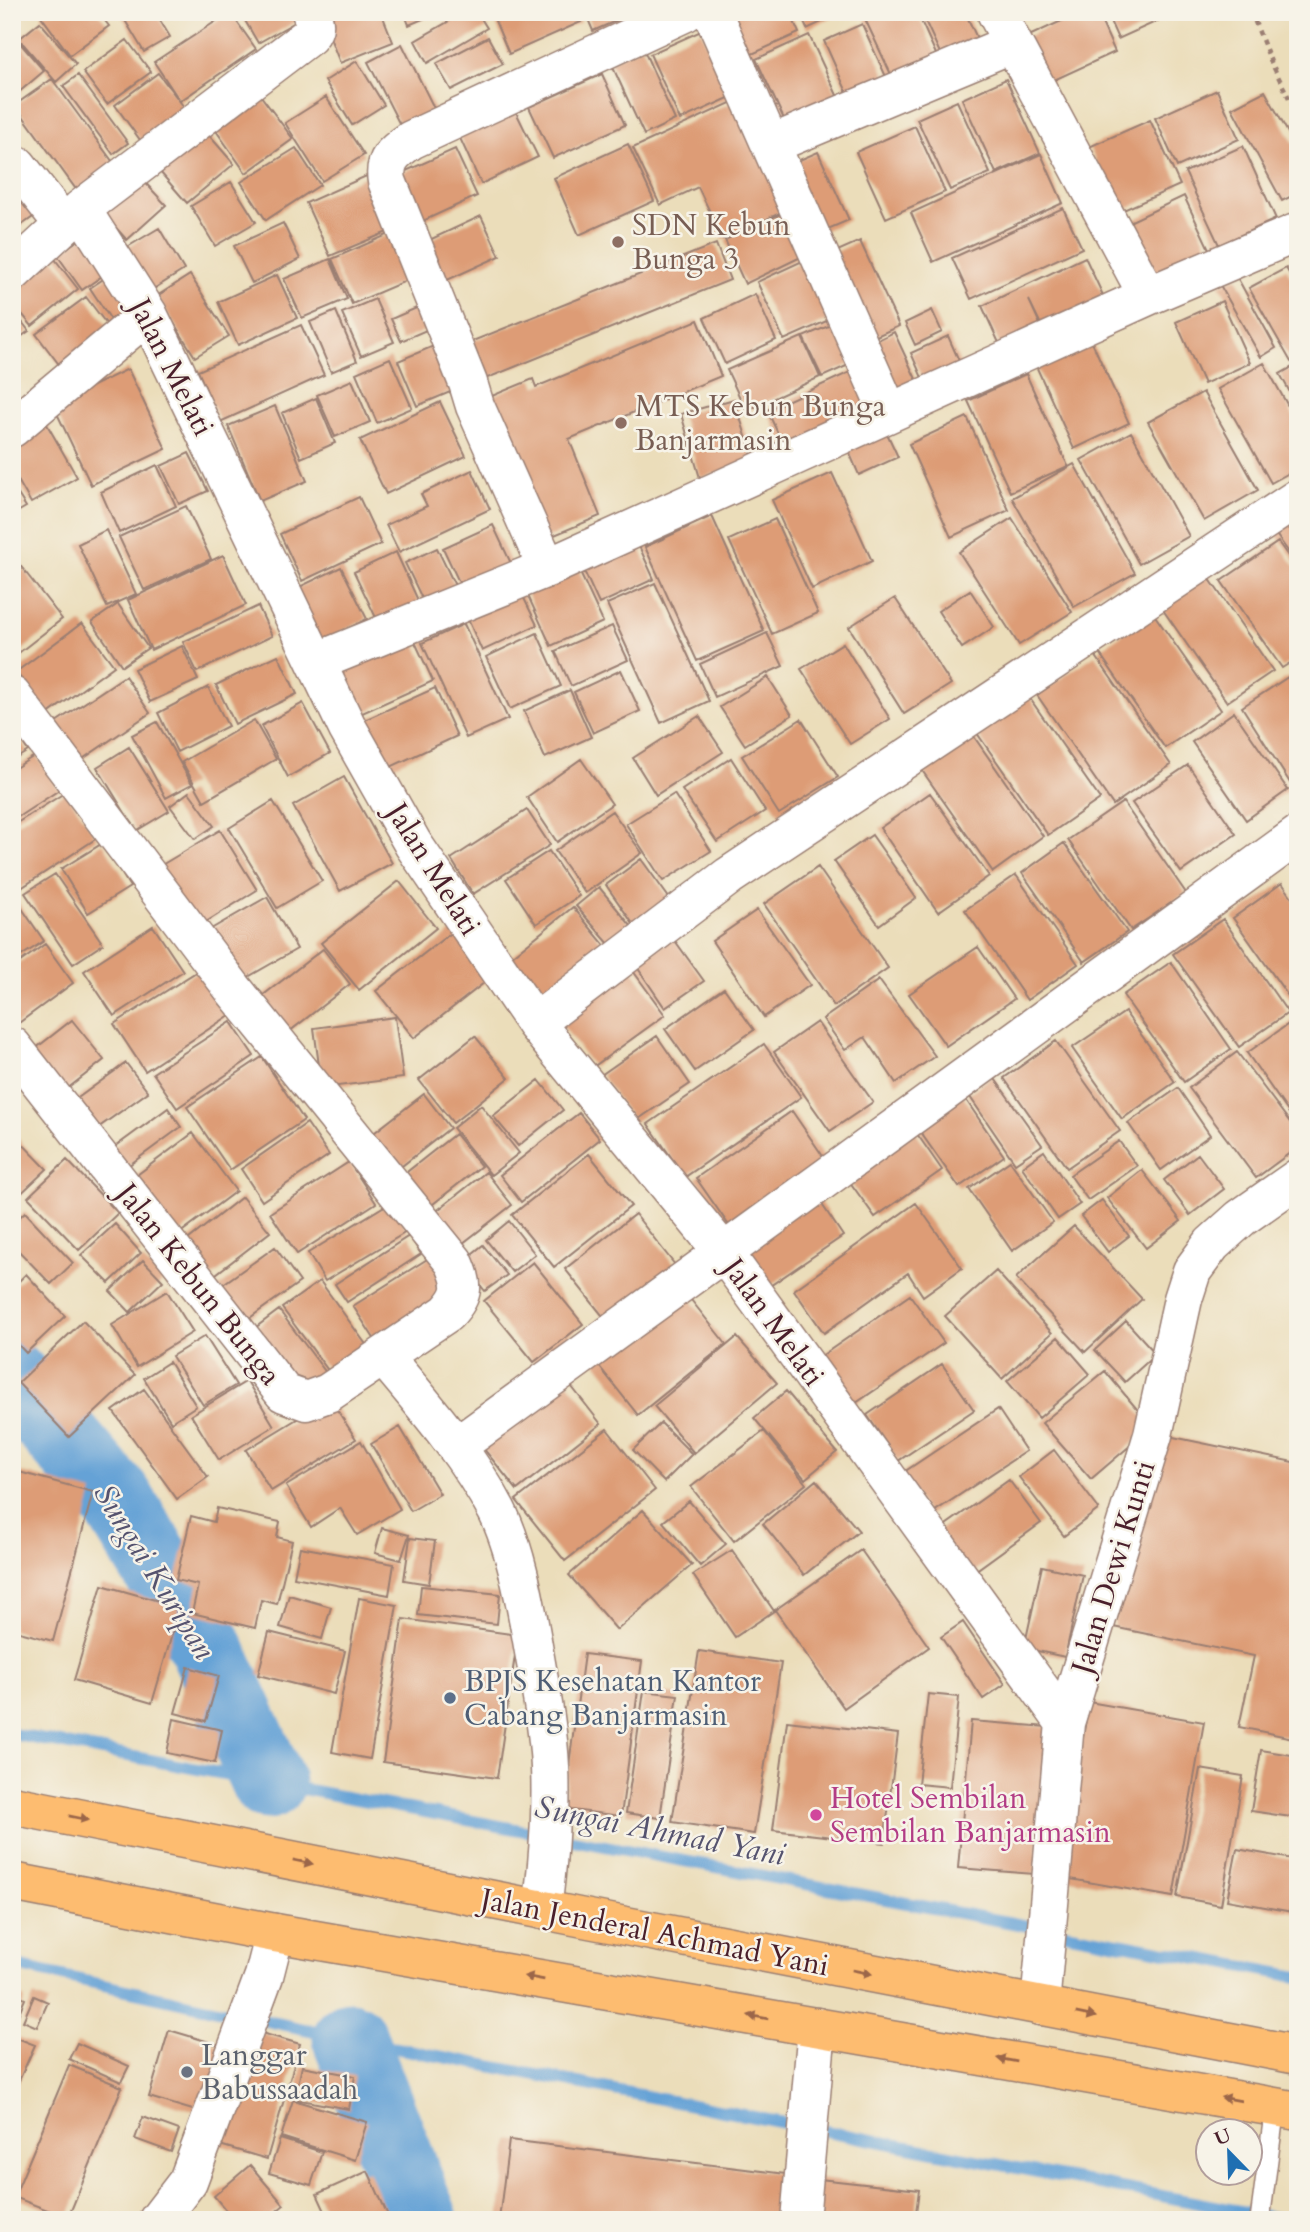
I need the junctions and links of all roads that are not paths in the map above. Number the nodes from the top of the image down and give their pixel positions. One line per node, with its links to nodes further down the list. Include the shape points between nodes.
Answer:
1 (311, 12): 7 (street, via 314,29 309,36)
2 (686, 12): 15 (street, via 411,140 393,153 387,164 387,181 475,406)
3 (712, 12): 5 (street)
4 (1003, 28): 5 (street); 10 (street)
5 (772, 144): 12 (street)
6 (12, 166): 7 (street, Jalan Melati, via 17,165)
7 (73, 217): 9 (street); 11 (street, Jalan Melati)
8 (1298, 232): 10 (street)
9 (12, 273)
10 (1148, 296): 12 (street)
11 (148, 314): 13 (street); 16 (street, Jalan Melati)
12 (889, 412): 15 (street)
13 (12, 428)
14 (1298, 498): 19 (street, via 729,876)
15 (547, 568): 16 (street)
16 (316, 662): 19 (street, Jalan Melati, via 413,844)
17 (12, 696): 23 (street, Jalan Kebun Bunga, via 234,990 454,1262 462,1287 458,1301)
18 (1298, 835): 22 (street)
19 (535, 1024): 22 (street, Jalan Melati)
20 (12, 1046): 23 (street, Jalan Kebun Bunga, via 284,1393 306,1401 316,1398)
21 (1298, 1178): 25 (street, Jalan Dewi Kunti, via 1241,1218 1212,1244 1192,1271 1153,1435)
22 (724, 1253): 24 (street); 25 (street, Jalan Melati)
23 (384, 1357): 24 (street)
24 (457, 1446): 28 (street, via 498,1514 517,1568 543,1705 550,1820)
25 (1065, 1723): 30 (street, Jalan Dewi Kunti)
26 (12, 1805): 28 (highway, Jalan Jenderal Achmad Yani, one-way to 28)
27 (12, 1882): 29 (highway, Jalan Jenderal Achmad Yani)
28 (542, 1910): 30 (highway, Jalan Jenderal Achmad Yani, one-way to 30)
29 (275, 1933): 31 (highway, Jalan Jenderal Achmad Yani, one-way to 29); 34 (street, via 264,1976 188,2181)
30 (1040, 2006): 32 (highway, Jalan Jenderal Achmad Yani, one-way to 32)
31 (817, 2027): 33 (highway, Jalan Jenderal Achmad Yani, one-way to 31); 35 (street)
32 (1298, 2055)
33 (1286, 2109): 36 (lane)
34 (158, 2220)
35 (800, 2220)
36 (1260, 2220)

